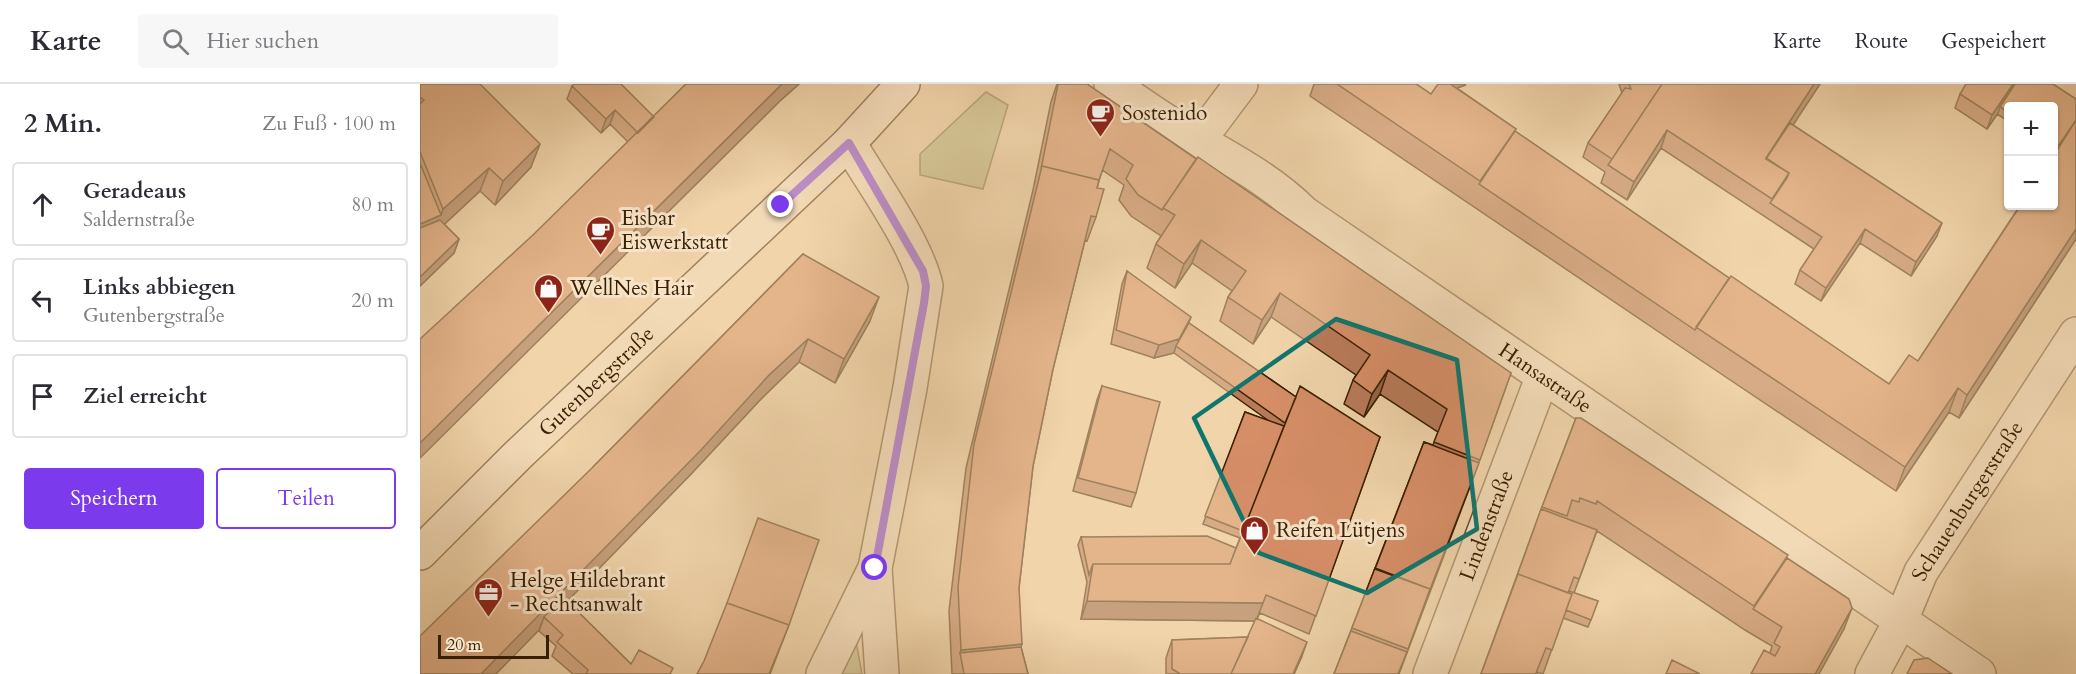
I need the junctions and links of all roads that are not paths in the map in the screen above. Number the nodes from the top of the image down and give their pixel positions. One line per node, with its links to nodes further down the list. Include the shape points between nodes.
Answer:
1 (903, 84): 5 (street, Gutenbergstraße)
2 (1111, 84): 4 (street, Hansastraße)
3 (1241, 84): 4 (street)
4 (1199, 140): 7 (street, Hansastraße, via 1281,190 1304,213)
5 (849, 143): 8 (street, Gutenbergstraße, via 518,455); 9 (street, via 906,238 926,286)
6 (2076, 334): 10 (street, Schauenburgerstraße, via 1921,572)
7 (1542, 378): 10 (street, Hansastraße, via 1668,459); 13 (street, Lindenstraße)
8 (420, 553)
9 (875, 568): 11 (street); 12 (street)
10 (1901, 620): 14 (street, Schauenburgerstraße); 15 (street, Hansastraße)
11 (823, 674)
12 (882, 674)
13 (1430, 674)
14 (1872, 674)
15 (1979, 674)

